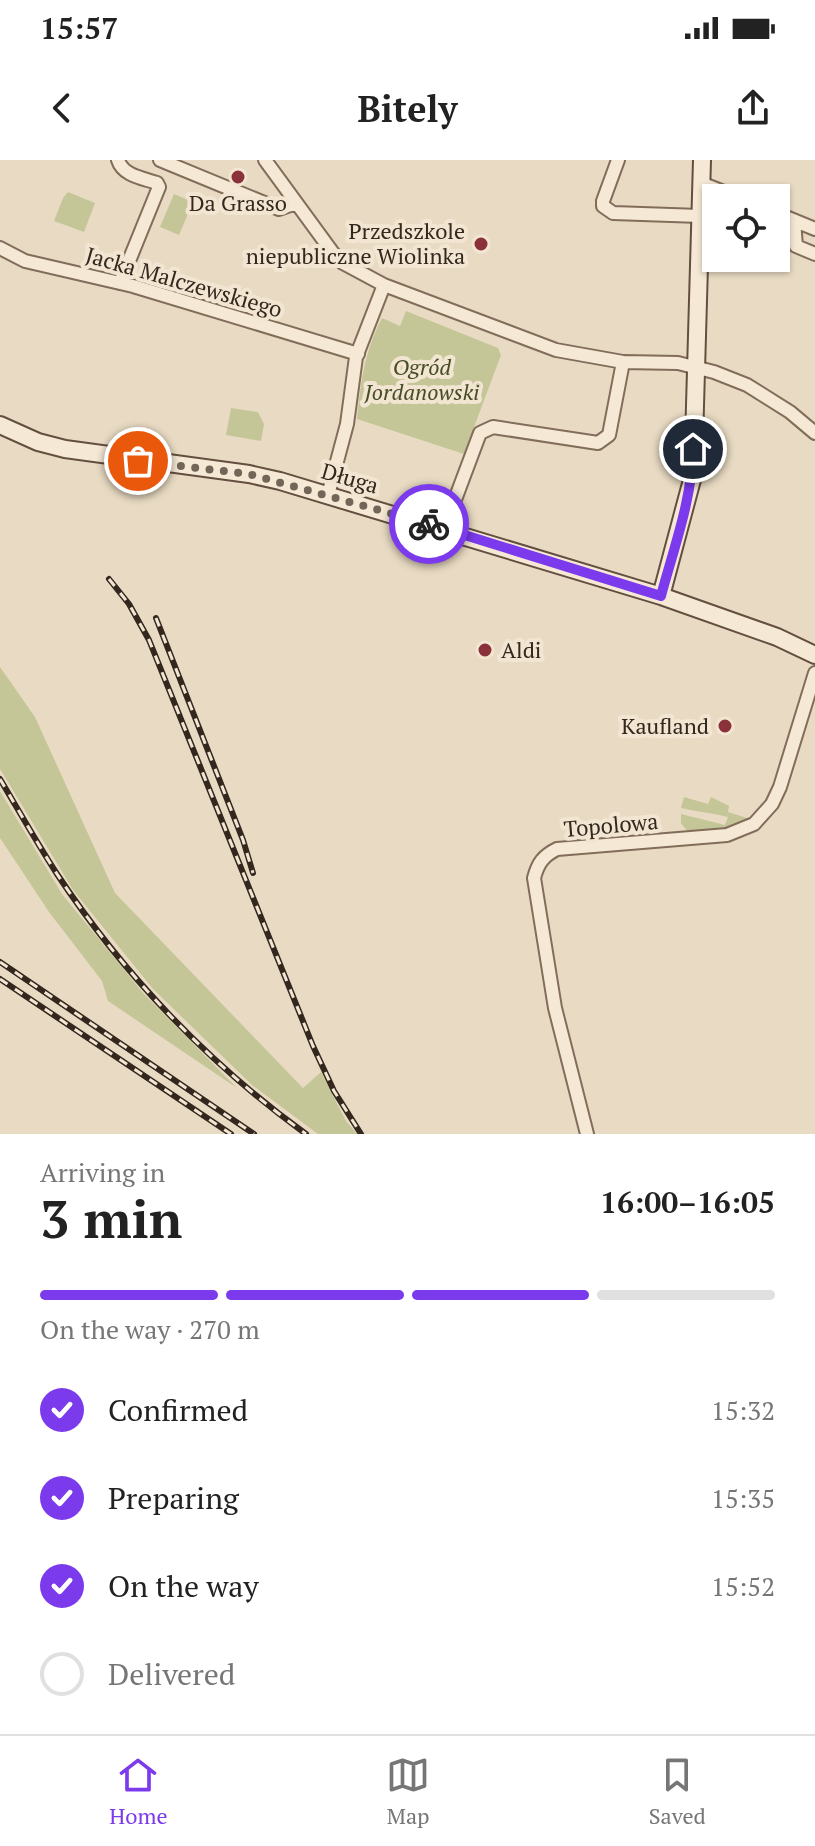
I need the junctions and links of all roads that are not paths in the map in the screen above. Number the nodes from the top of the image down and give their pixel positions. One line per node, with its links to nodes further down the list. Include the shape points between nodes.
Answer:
1 (118, 160): 14 (street, via 126,172 159,187)
2 (160, 160): 7 (street, via 279,209)
3 (265, 160): 7 (street)
4 (618, 160): 8 (street, via 603,201 608,210)
5 (702, 160): 6 (street)
6 (701, 183): 8 (street)
7 (296, 203): 15 (street, via 343,263)
8 (700, 216): 18 (street)
9 (790, 219): 10 (street)
10 (794, 221): 11 (street); 13 (street, via 796,246)
11 (815, 229)
12 (0, 248): 14 (street, Jacka Malczewskiego, via 25,261)
13 (815, 254)
14 (120, 283): 16 (street, Jacka Malczewskiego)
15 (384, 285): 16 (street); 17 (street, via 556,350)
16 (358, 354): 21 (street)
17 (623, 362): 18 (street); 22 (street, via 609,435 598,443 493,427 480,433)
18 (696, 366): 20 (street, via 747,385); 23 (street, via 693,476)
19 (0, 425): 21 (street, Długa, via 65,449 249,474)
20 (815, 433)
21 (328, 495): 22 (street, Długa)
22 (444, 529): 23 (street, Długa)
23 (661, 596): 24 (street, Długa)
24 (815, 655)
25 (815, 673): 26 (street, Topolowa, via 780,787 754,824 727,835 557,849 538,864 534,878 555,1008)
26 (587, 1134)

